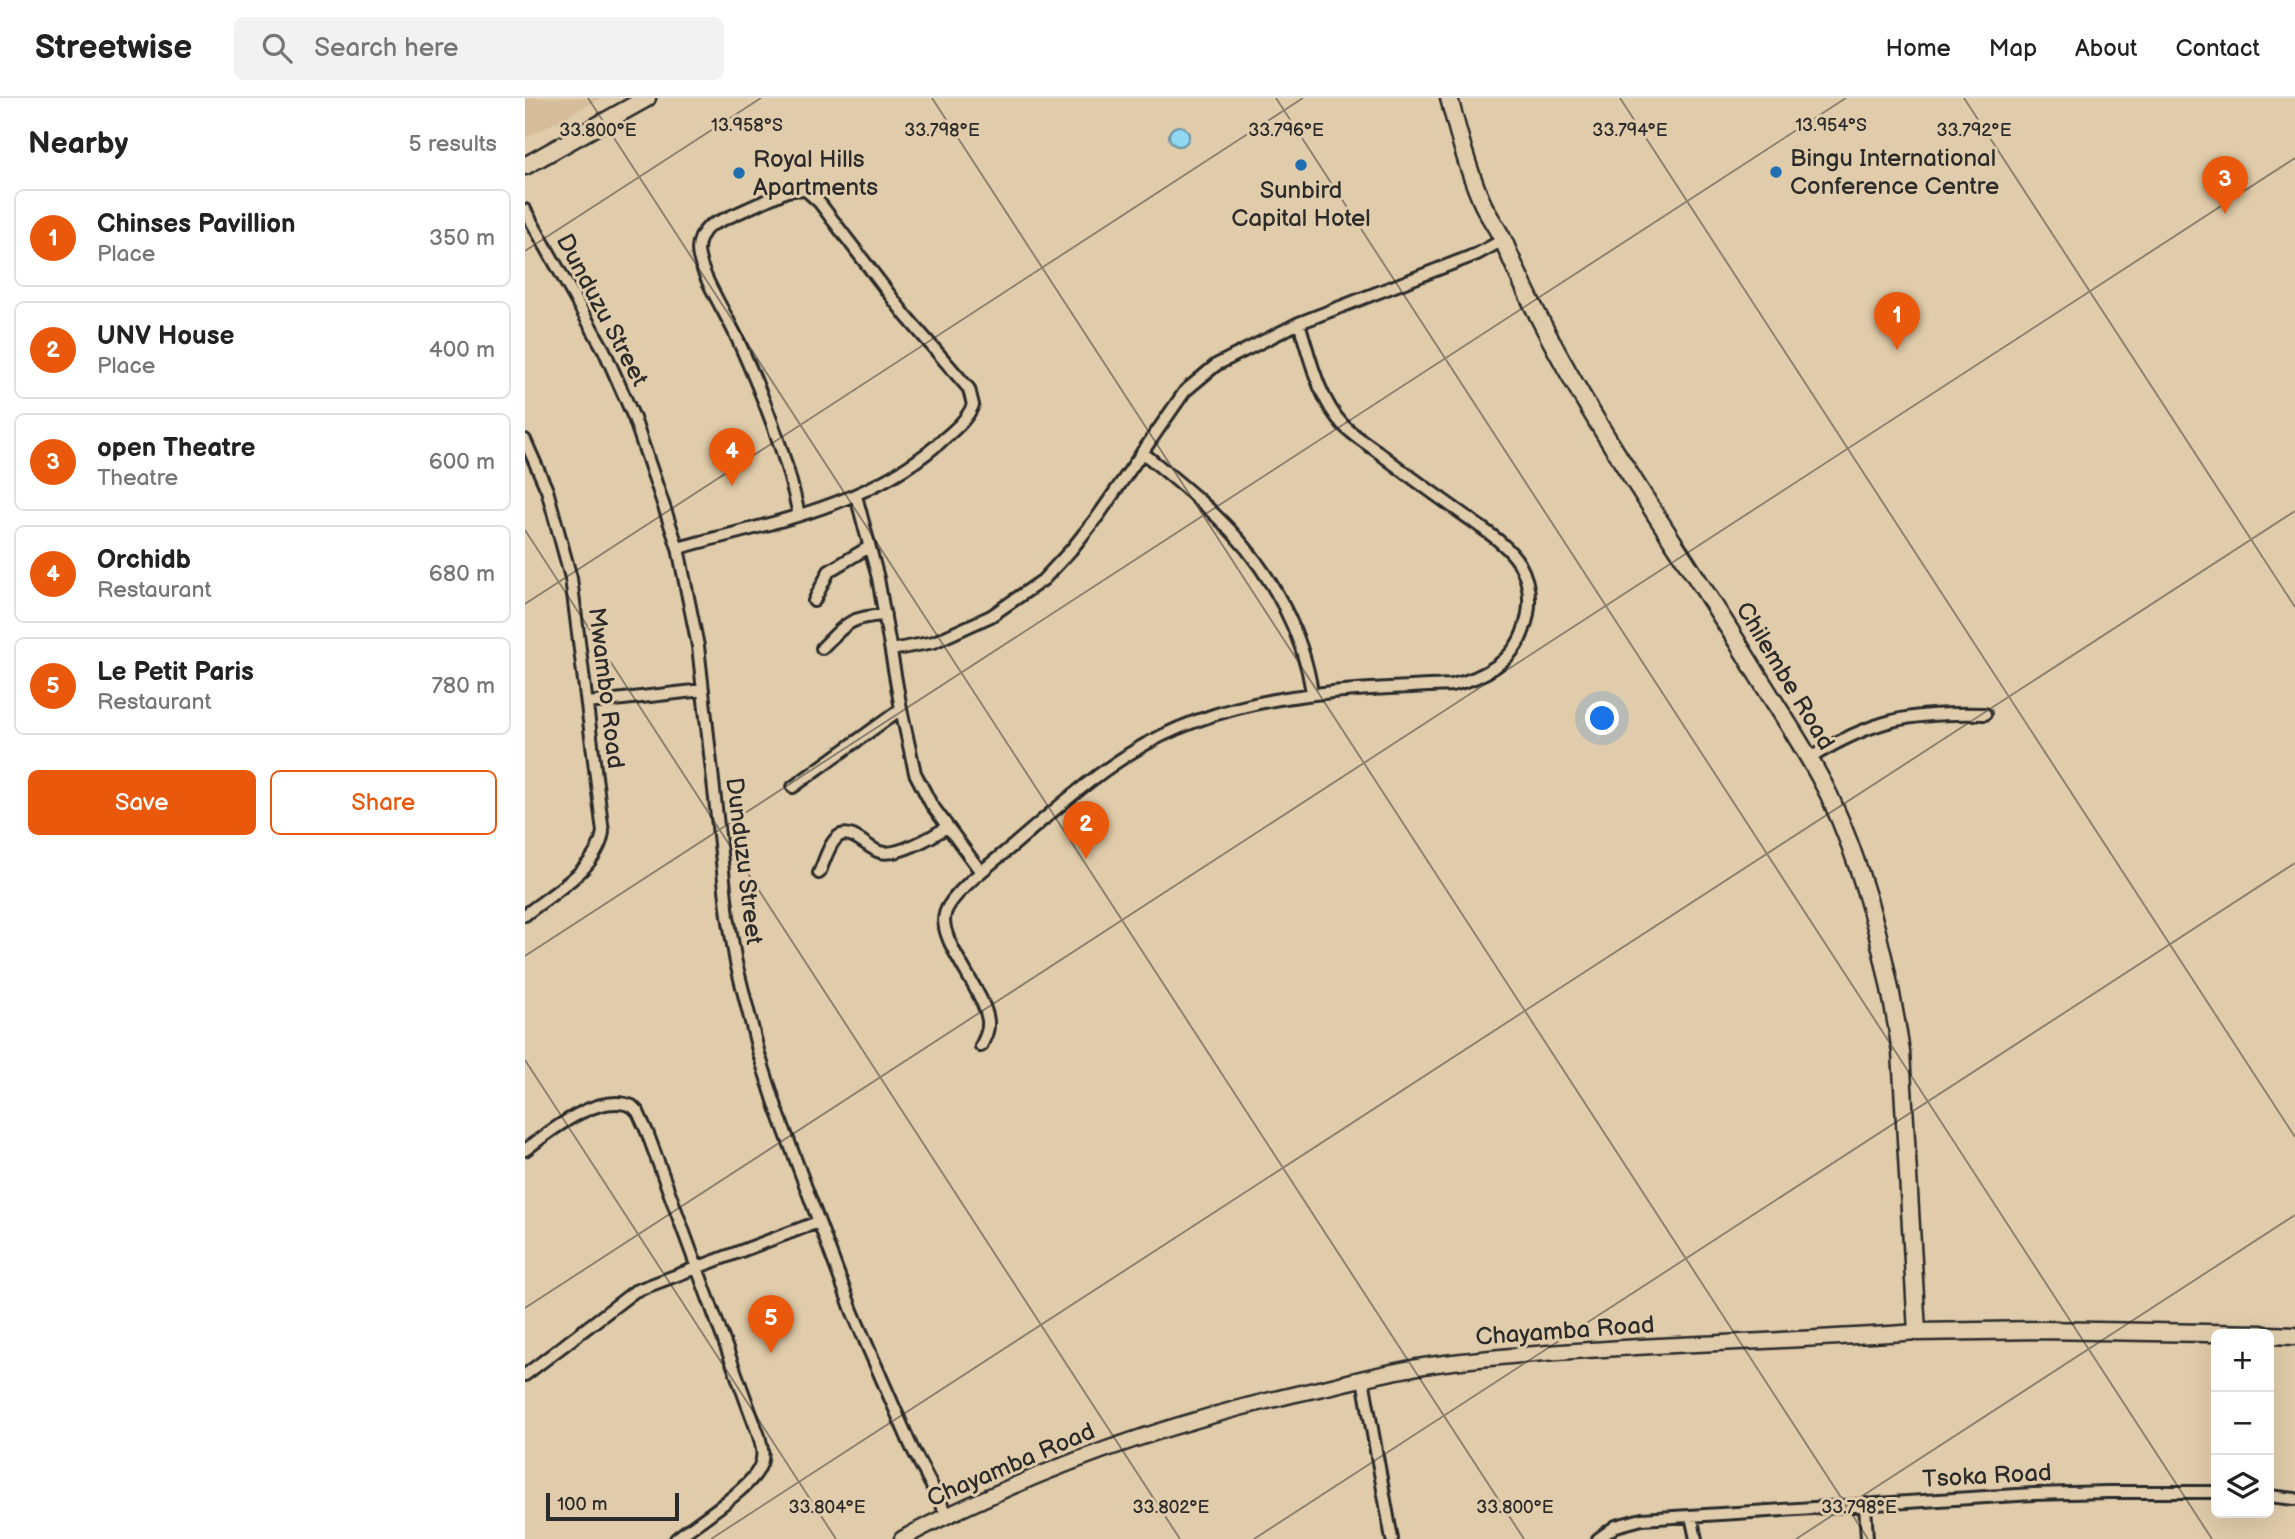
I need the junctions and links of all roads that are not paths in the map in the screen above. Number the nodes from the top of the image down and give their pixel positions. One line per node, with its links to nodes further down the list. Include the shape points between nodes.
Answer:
1 (647, 98): 3 (main road)
2 (1449, 98): 5 (main road, Chilembe Road, via 1482,202)
3 (527, 166)
4 (525, 210): 12 (street, Dunduzu Street, via 620,385)
5 (1503, 240): 6 (street); 22 (main road, Chilembe Road, via 1561,361)
6 (1299, 323): 8 (street, via 1232,355 1199,378); 18 (street, via 1322,392 1344,426 1509,550 1524,572 1529,593 1529,612 1517,645 1482,676 1452,685)
7 (525, 440): 19 (street, Mwambo Road, via 548,490 571,578)
8 (1142, 452): 16 (street, via 1072,551 1028,592 991,616 933,642); 18 (street, via 1231,531 1262,571 1297,632)
9 (856, 496): 10 (street); 10 (street, via 925,455 966,418 973,399 830,214 807,191 793,189 709,226 698,250 771,415); 11 (street)
10 (799, 515): 12 (street)
11 (869, 547): 13 (street, via 829,571); 14 (street)
12 (678, 548): 17 (street, Dunduzu Street)
13 (814, 601)
14 (885, 615): 15 (street, via 855,618); 16 (street)
15 (822, 648)
16 (891, 650): 20 (street)
17 (703, 690): 19 (street); 30 (street, Dunduzu Street, via 721,869 736,962 766,1076)
18 (1312, 692): 26 (street, via 1200,719 1131,753 1055,808)
19 (587, 703): 27 (street, Mwambo Road, via 602,842 586,866)
20 (901, 709): 23 (street); 24 (street, via 915,772)
21 (1985, 713): 22 (street, via 1889,720)
22 (1810, 758): 32 (main road, Chilembe Road, via 1861,880 1894,1009 1905,1098)
23 (793, 787)
24 (946, 827): 25 (street, via 888,853 849,834 841,835); 26 (street)
25 (819, 873)
26 (981, 873): 28 (street, via 944,915 944,924 988,1018)
27 (525, 915)
28 (981, 1046)
29 (525, 1150): 31 (street, via 582,1112 617,1103 632,1106 647,1132)
30 (818, 1222): 31 (street); 42 (street, Dunduzu Street, via 873,1361)
31 (695, 1266): 36 (street, via 635,1291); 44 (street, via 759,1436 762,1461 749,1482)
32 (1917, 1332): 33 (main road, Chayamba Road); 37 (street, Chayamba Road, via 1485,1359)
33 (2211, 1333)
34 (2274, 1335): 35 (main road)
35 (2295, 1336)
36 (525, 1375)
37 (1363, 1379): 42 (street, Chayamba Road, via 1259,1402 1150,1434 1039,1474); 46 (street)
38 (2211, 1492): 41 (street, Tsoka Road, via 2108,1492)
39 (2274, 1497): 40 (street)
40 (2295, 1499)
41 (1865, 1504): 43 (street, Tsoka Road); 49 (street)
42 (947, 1515): 45 (street, Chayamba Road)
43 (1691, 1516): 47 (street, Tsoka Road, via 1627,1522); 48 (street)
44 (676, 1539)
45 (902, 1539)
46 (1392, 1539)
47 (1598, 1539)
48 (1696, 1539)
49 (1867, 1539)

